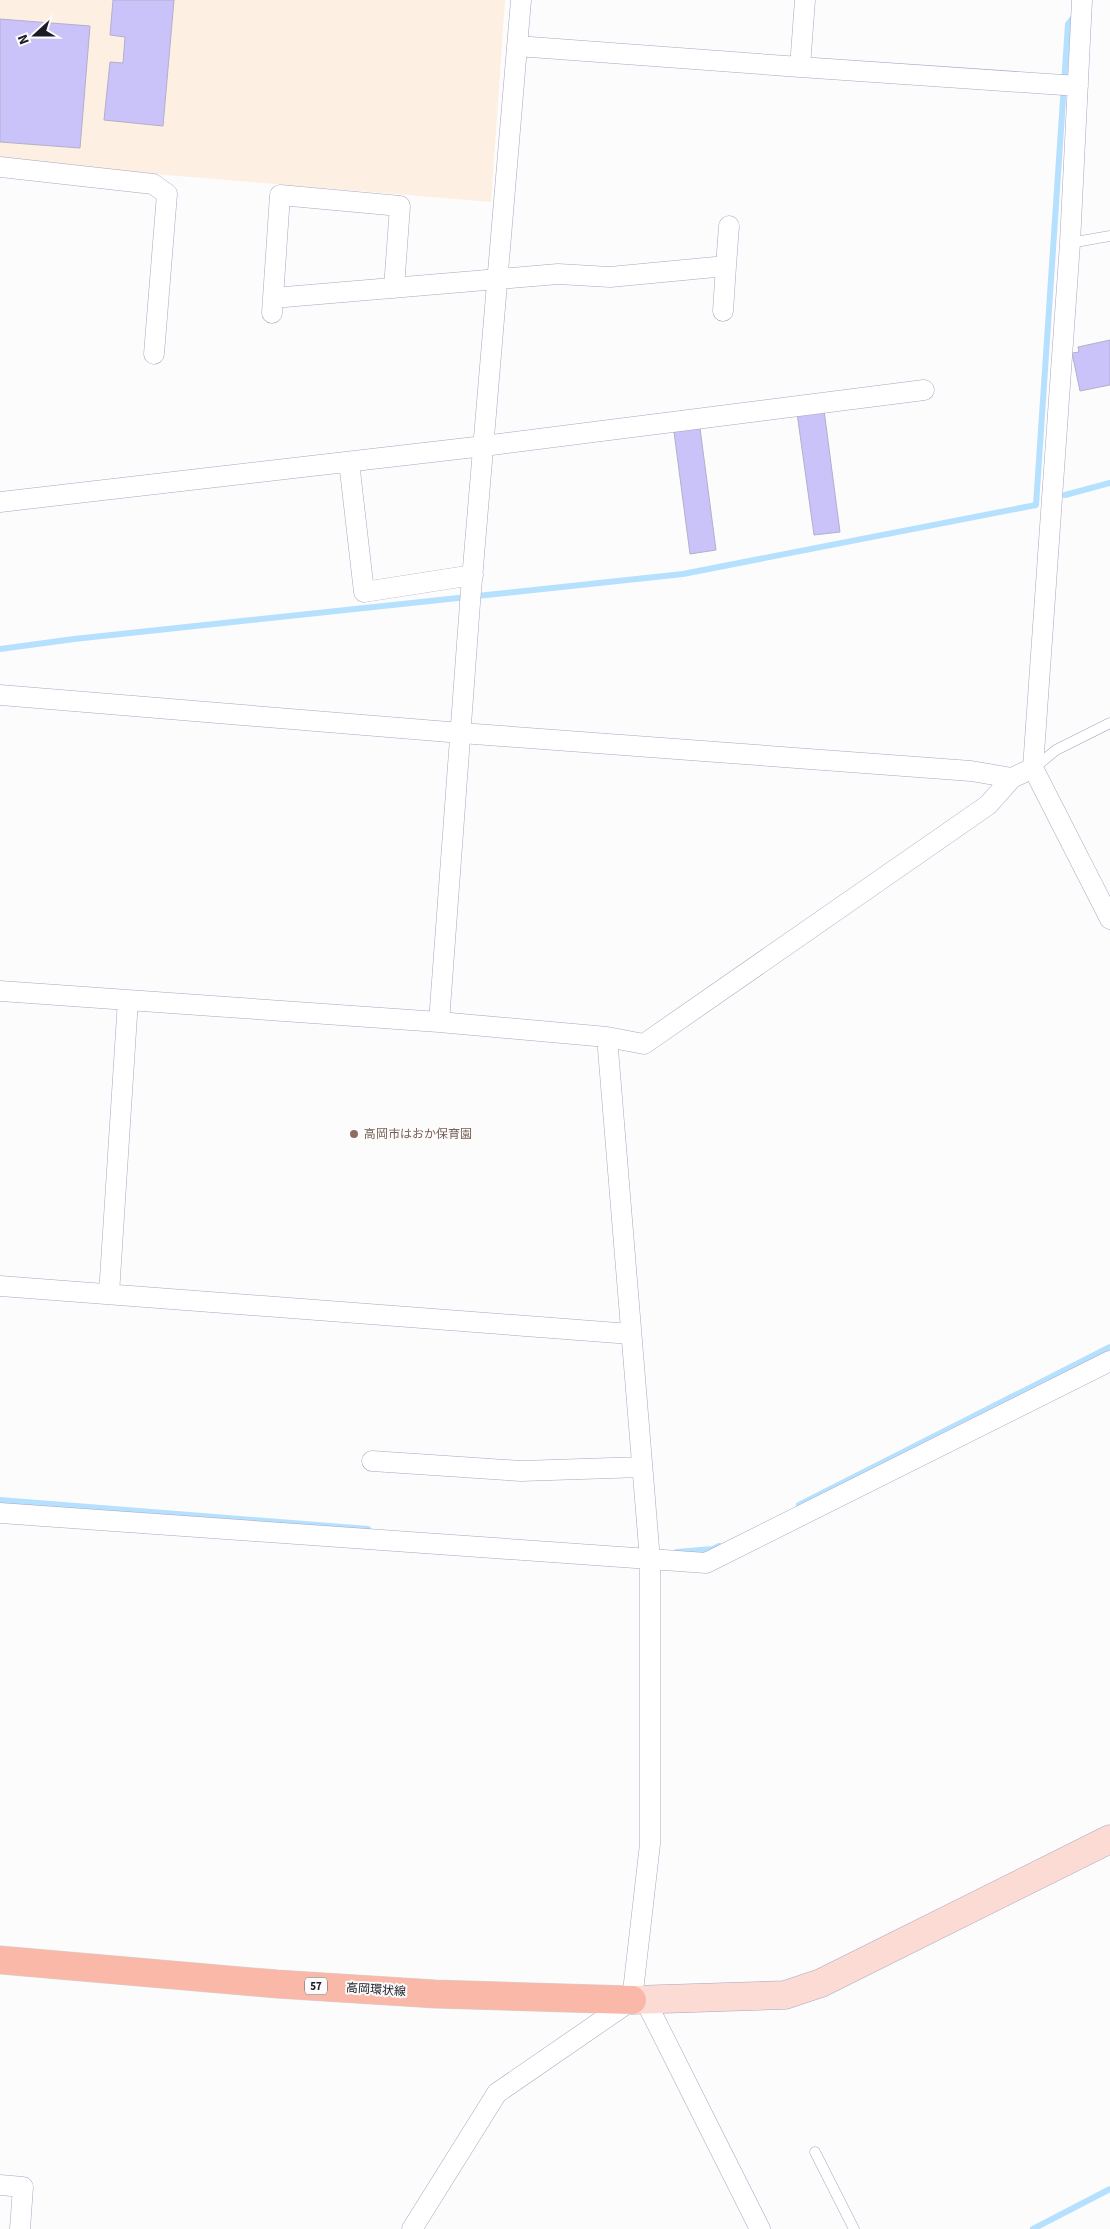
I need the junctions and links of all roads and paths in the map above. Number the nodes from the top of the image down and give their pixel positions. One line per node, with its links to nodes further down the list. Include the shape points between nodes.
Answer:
1 (521, 0): 4 (street)
2 (805, 0): 5 (street)
3 (1082, 0): 6 (street)
4 (517, 46): 5 (street); 12 (street)
5 (800, 67): 6 (street)
6 (1078, 86): 10 (street)
7 (0, 167): 15 (street, via 152,184 166,194)
8 (728, 226): 11 (street)
9 (1110, 236): 10 (lane)
10 (1070, 243): 24 (street)
11 (726, 266): 12 (street, via 610,277 558,274); 14 (street)
12 (496, 280): 13 (street); 17 (street)
13 (394, 288): 13 (street, via 272,305 280,195 400,206)
14 (724, 311)
15 (154, 354)
16 (924, 390): 17 (street)
17 (484, 446): 18 (street); 20 (street)
18 (349, 462): 19 (street); 20 (street, via 364,592)
19 (0, 502)
20 (473, 578): 23 (street)
21 (0, 695): 23 (street)
22 (1110, 723): 24 (lane, via 1056,750)
23 (461, 733): 25 (street, via 971,771); 29 (street)
24 (1033, 768): 25 (street); 26 (street)
25 (1012, 778): 30 (street, via 988,805 644,1044)
26 (1110, 919)
27 (0, 991): 28 (street)
28 (128, 1000): 29 (street); 32 (street)
29 (439, 1022): 30 (street)
30 (607, 1038): 33 (street)
31 (0, 1286): 32 (street)
32 (109, 1294): 33 (street)
33 (631, 1334): 36 (street)
34 (1110, 1361): 38 (street, via 706,1563)
35 (372, 1461): 36 (street, via 521,1471)
36 (642, 1467): 38 (street)
37 (0, 1513): 38 (street)
38 (650, 1558): 41 (street, via 650,1844)
39 (1110, 1839): 41 (street, via 821,1983 785,1995)
40 (0, 1960): 41 (main road, 高岡環状線 / 57, via 435,1994)
41 (638, 2000): 45 (street, via 497,2094); 46 (street)
42 (815, 2152): 47 (lane)
43 (0, 2185): 44 (street, via 23,2187)
44 (20, 2229)
45 (412, 2229)
46 (760, 2229)
47 (854, 2229)

